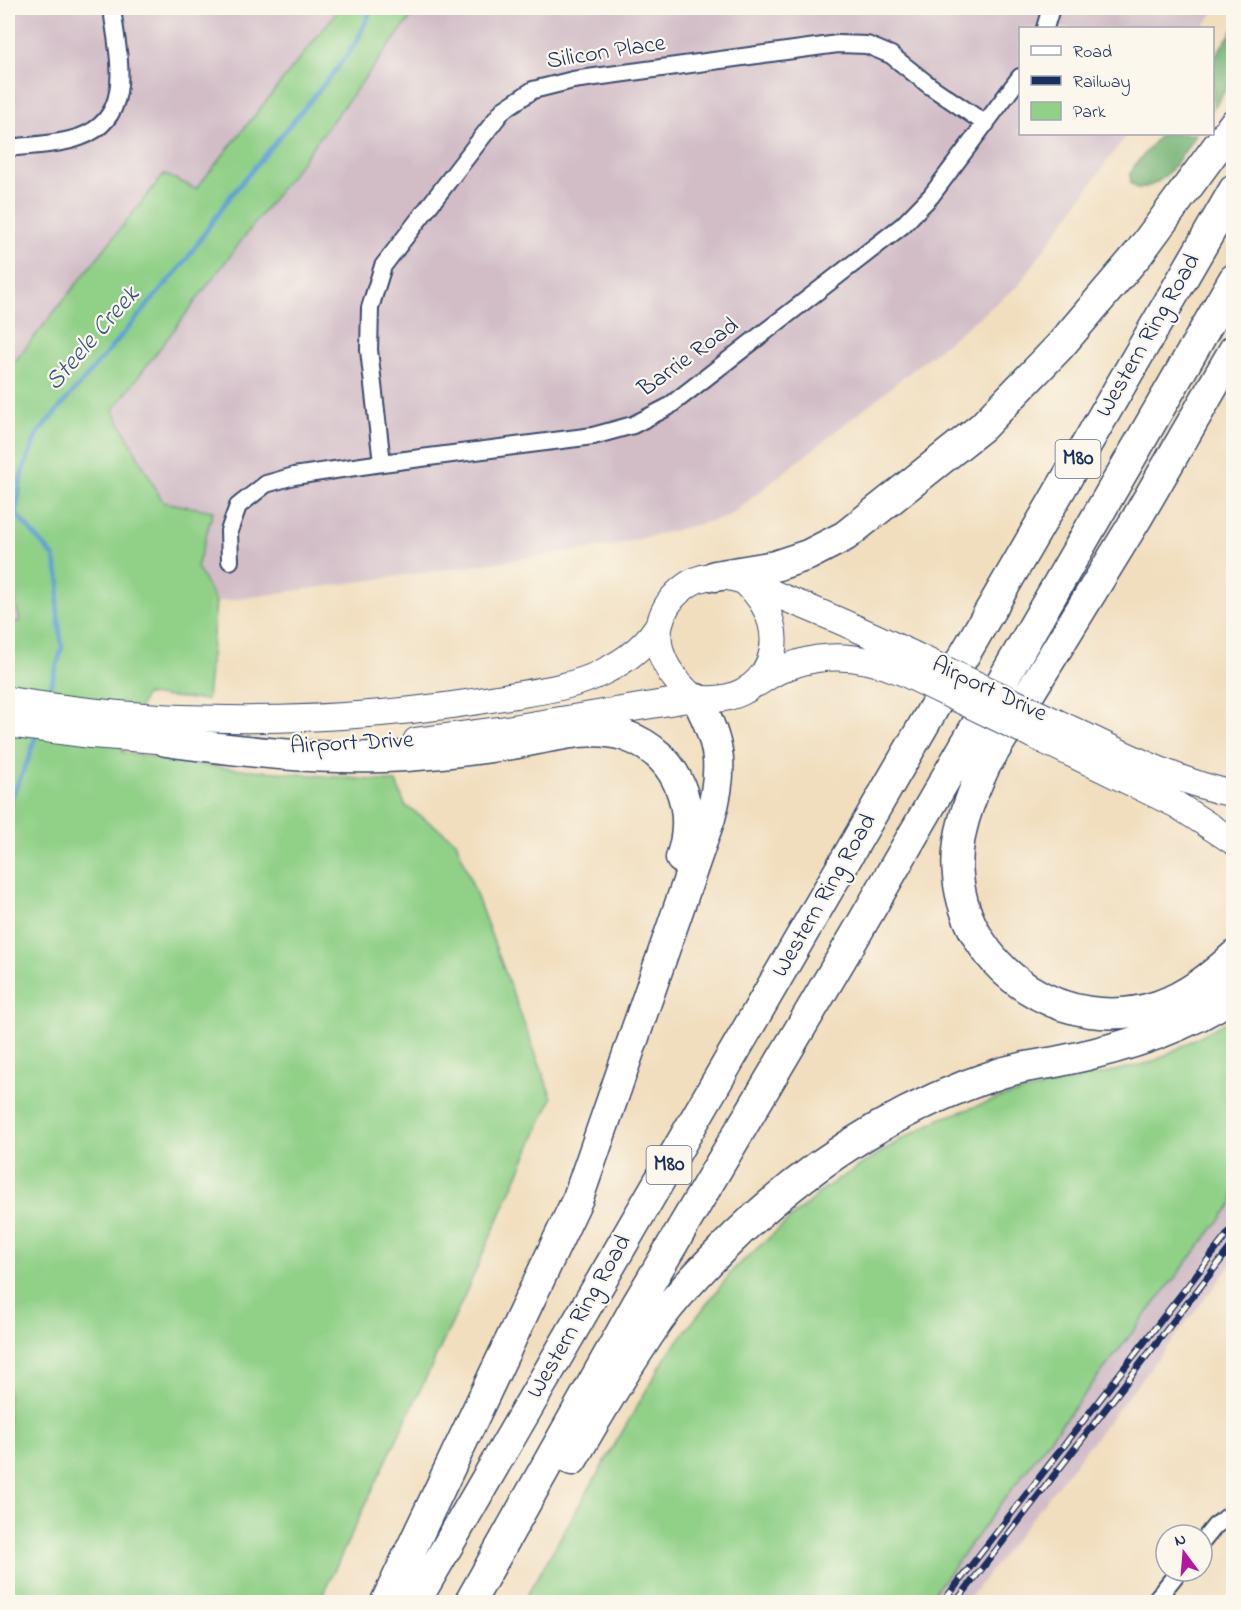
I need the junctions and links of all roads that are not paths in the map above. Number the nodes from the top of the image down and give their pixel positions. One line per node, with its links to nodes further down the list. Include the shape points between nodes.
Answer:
1 (112, 8): 7 (street, via 121,82 119,97 108,117 101,126 80,137)
2 (1051, 8): 3 (street)
3 (1045, 27)
4 (1019, 78): 5 (street, Barrie Road)
5 (986, 124): 11 (street, Barrie Road, via 931,196 903,225 668,407 633,425 592,436); 11 (street, Silicon Place, via 891,56 867,45 826,46 573,80 533,90 503,110 383,266 370,308 369,350)
6 (1233, 124): 13 (highway, via 1139,253 1060,346 982,428 845,536 775,566)
7 (8, 148)
8 (1233, 190): 33 (highway, Western Ring Road / M80)
9 (1233, 279): 34 (highway, Western Ring Road / M80, via 856,934 636,1306)
10 (1233, 350): 26 (highway, via 1137,518 985,766 969,801 957,875 968,917 993,960 1022,986 1065,1007 1113,1014 1157,1006 1196,987)
11 (382, 463): 12 (street, Barrie Road, via 266,484 237,506 229,531)
12 (230, 561)
13 (715, 576): 14 (main road); 15 (main road, via 678,592)
14 (746, 583): 16 (main road, Airport Drive, via 843,621); 17 (main road, via 759,597 772,633 768,666)
15 (661, 620): 18 (main road, via 661,652 676,682); 21 (main road, Airport Drive, via 644,645 623,660 601,674 556,688 358,714 220,719)
16 (907, 663): 17 (main road, Airport Drive, via 825,657 779,670); 22 (main road, Airport Drive, bridge)
17 (758, 683): 18 (main road, via 726,697)
18 (695, 699): 23 (main road, Airport Drive, via 418,741 273,747); 28 (highway, via 713,729 717,745 716,797)
19 (8, 700): 21 (main road, Airport Drive)
20 (8, 724): 21 (main road, Airport Drive)
21 (137, 727): 23 (main road, Airport Drive)
22 (1053, 733): 24 (main road, Airport Drive); 25 (main road, Airport Drive)
23 (166, 741): 28 (highway, via 269,755 383,757 598,732 625,736 652,749 683,791 688,827)
24 (1233, 794)
25 (1233, 842)
26 (1233, 956)
27 (1233, 995): 35 (highway, via 1147,1037 961,1086 867,1132 786,1190 692,1280 659,1320)
28 (635, 1032): 32 (highway, via 578,1198)
29 (1233, 1512): 30 (street)
30 (1214, 1527)
31 (1169, 1583): 36 (street)
32 (386, 1602)
33 (415, 1602)
34 (470, 1602)
35 (491, 1602)
36 (1154, 1602)

